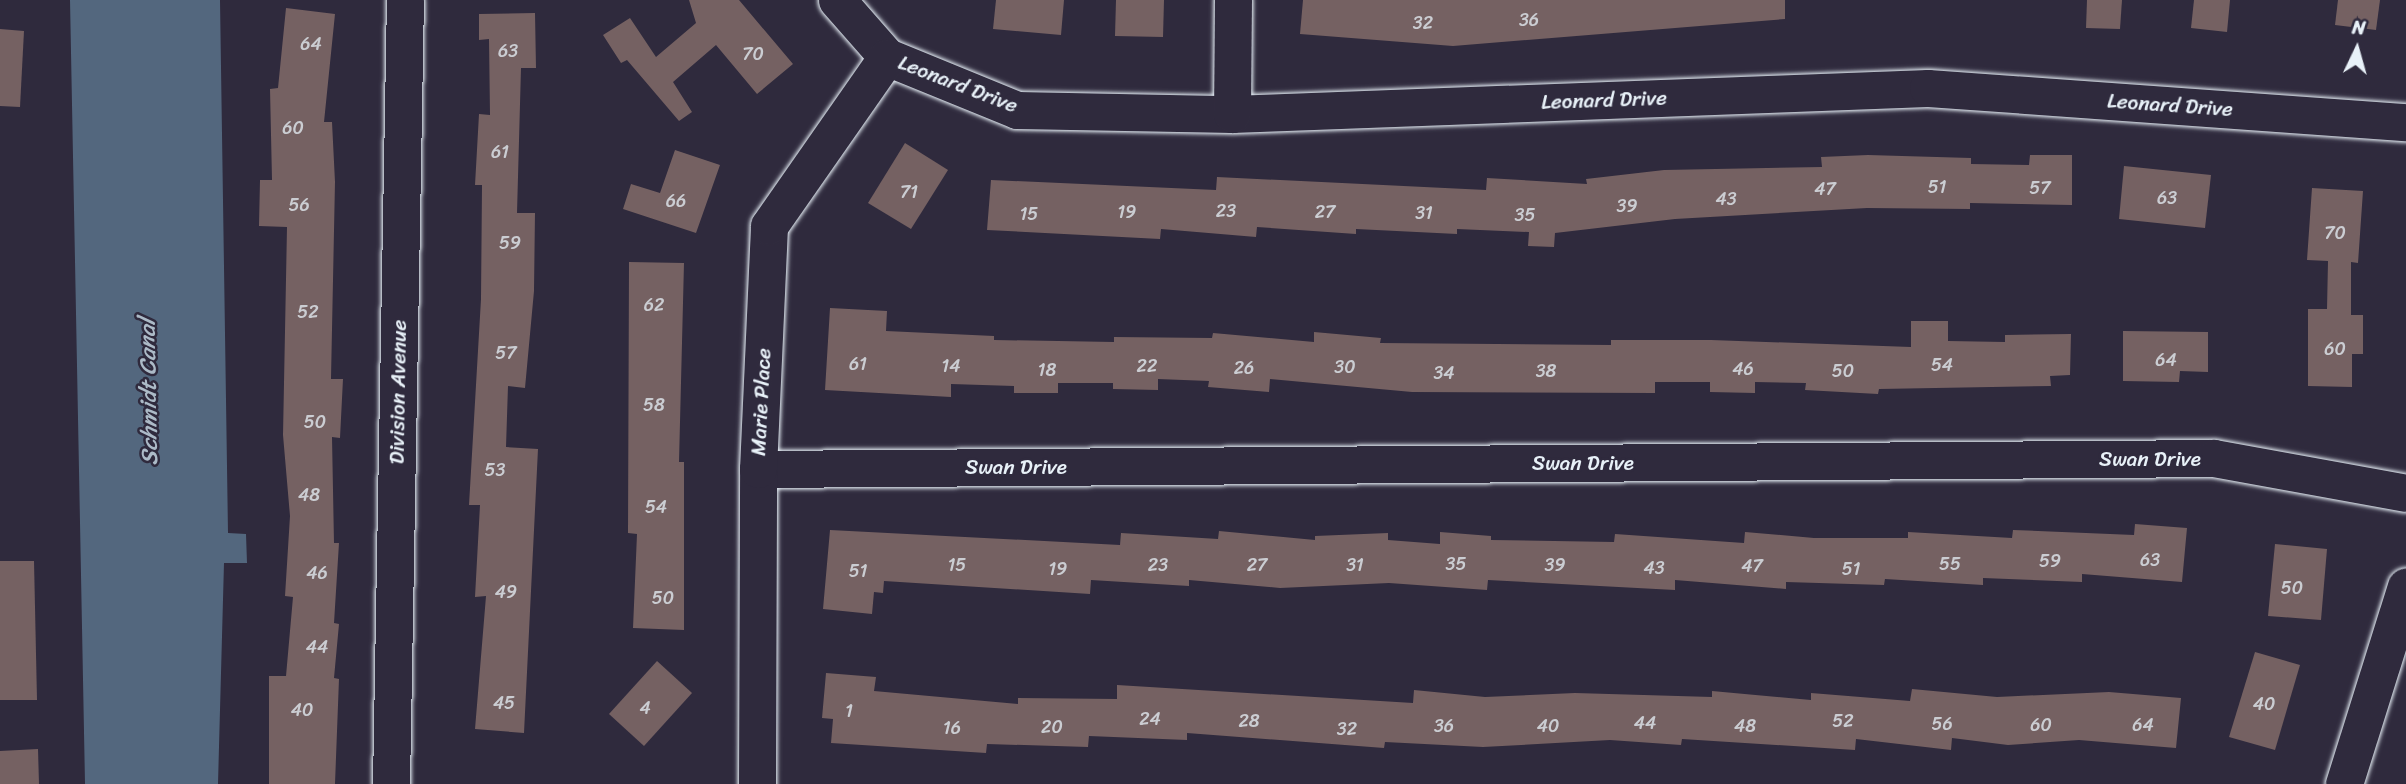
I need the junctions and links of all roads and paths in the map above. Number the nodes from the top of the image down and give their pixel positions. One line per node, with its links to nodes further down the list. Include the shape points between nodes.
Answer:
1 (405, 0): 10 (street, Division Avenue)
2 (837, 0): 4 (street, Leonard Drive)
3 (1233, 0): 5 (street)
4 (887, 57): 5 (street, Leonard Drive, via 1017,110); 7 (street, Marie Place, via 769,226)
5 (1232, 114): 6 (street, Leonard Drive, via 1928,88)
6 (2406, 122)
7 (758, 469): 8 (street, Swan Drive, via 2214,458); 11 (street, Marie Place)
8 (2406, 493)
9 (2406, 586): 12 (street)
10 (391, 784)
11 (757, 784)
12 (2344, 784)

